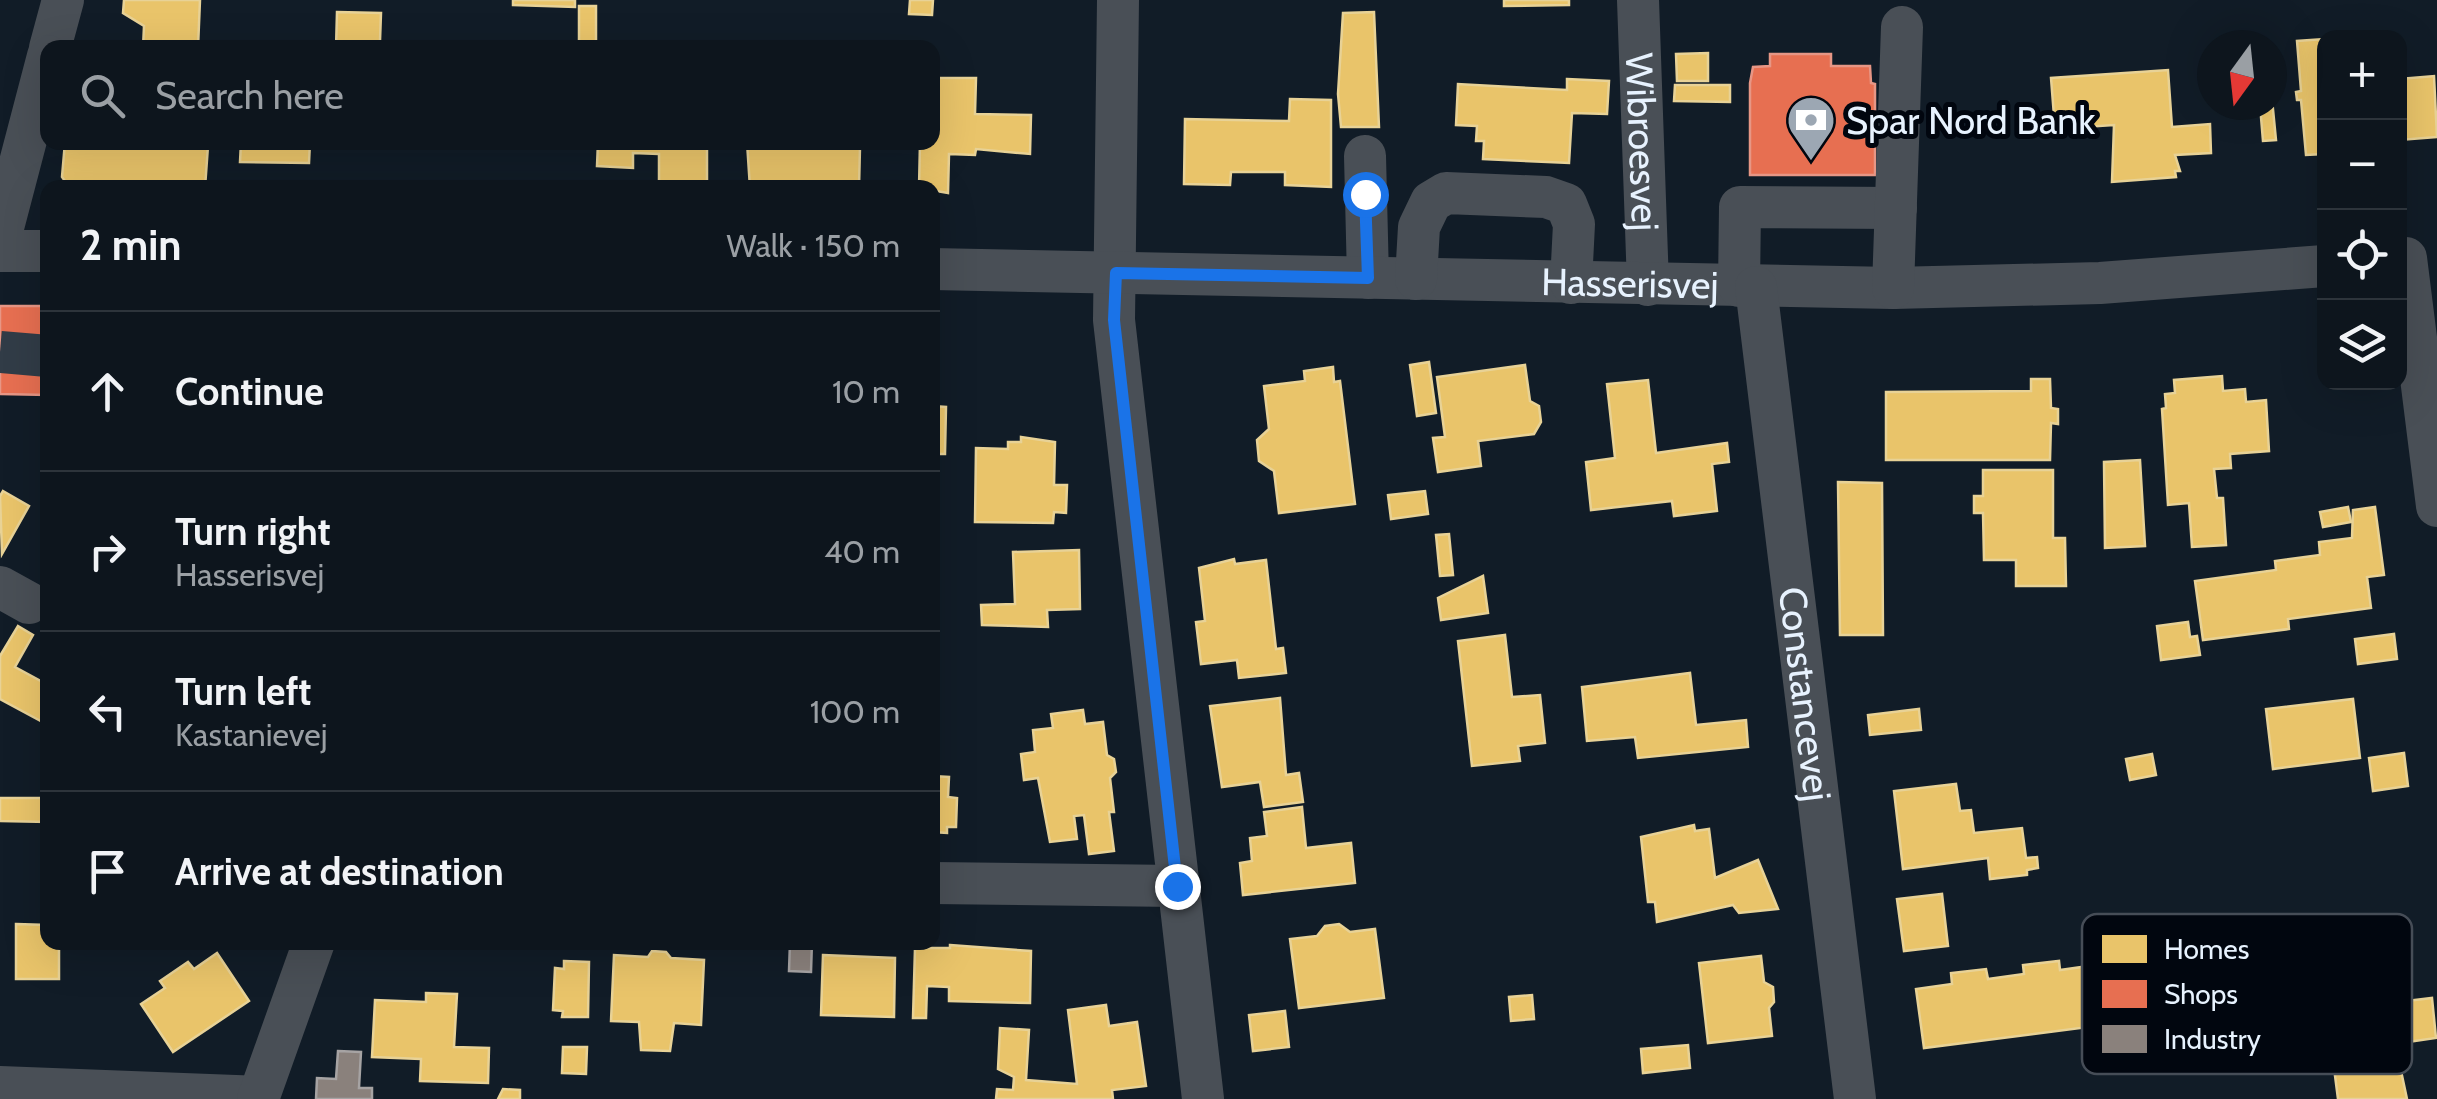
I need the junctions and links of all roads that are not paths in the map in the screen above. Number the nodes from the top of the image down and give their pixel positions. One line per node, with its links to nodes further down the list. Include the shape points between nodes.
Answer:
1 (63, 0): 5 (street)
2 (1118, 0): 15 (street)
3 (1638, 0): 19 (street, Wibroesvej)
4 (1902, 27): 8 (street)
5 (52, 40)
6 (40, 86): 9 (street)
7 (1365, 156): 16 (street)
8 (1896, 208): 20 (street, Constancevej, via 1740,207); 21 (street)
9 (0, 239)
10 (0, 251): 11 (street)
11 (40, 251)
12 (2414, 257): 22 (street)
13 (2317, 267): 21 (street, Hasserisvej, via 2100,283)
14 (940, 269): 15 (street, Hasserisvej)
15 (1116, 273): 16 (street, Hasserisvej); 24 (street, via 1114,320)
16 (1368, 278): 17 (street, Hasserisvej)
17 (1416, 280): 18 (street, Hasserisvej); 18 (street, via 1419,227 1431,202 1446,192 1566,204 1574,224)
18 (1570, 283): 19 (street, Hasserisvej)
19 (1648, 285): 20 (street, Hasserisvej)
20 (1748, 287): 21 (street, Hasserisvej); 29 (street, Constancevej)
21 (1894, 288)
22 (2437, 506)
23 (940, 883): 24 (street)
24 (1177, 886): 28 (street)
25 (311, 950): 27 (street)
26 (0, 1087): 27 (street)
27 (258, 1098)
28 (1202, 1099)
29 (1855, 1099)

